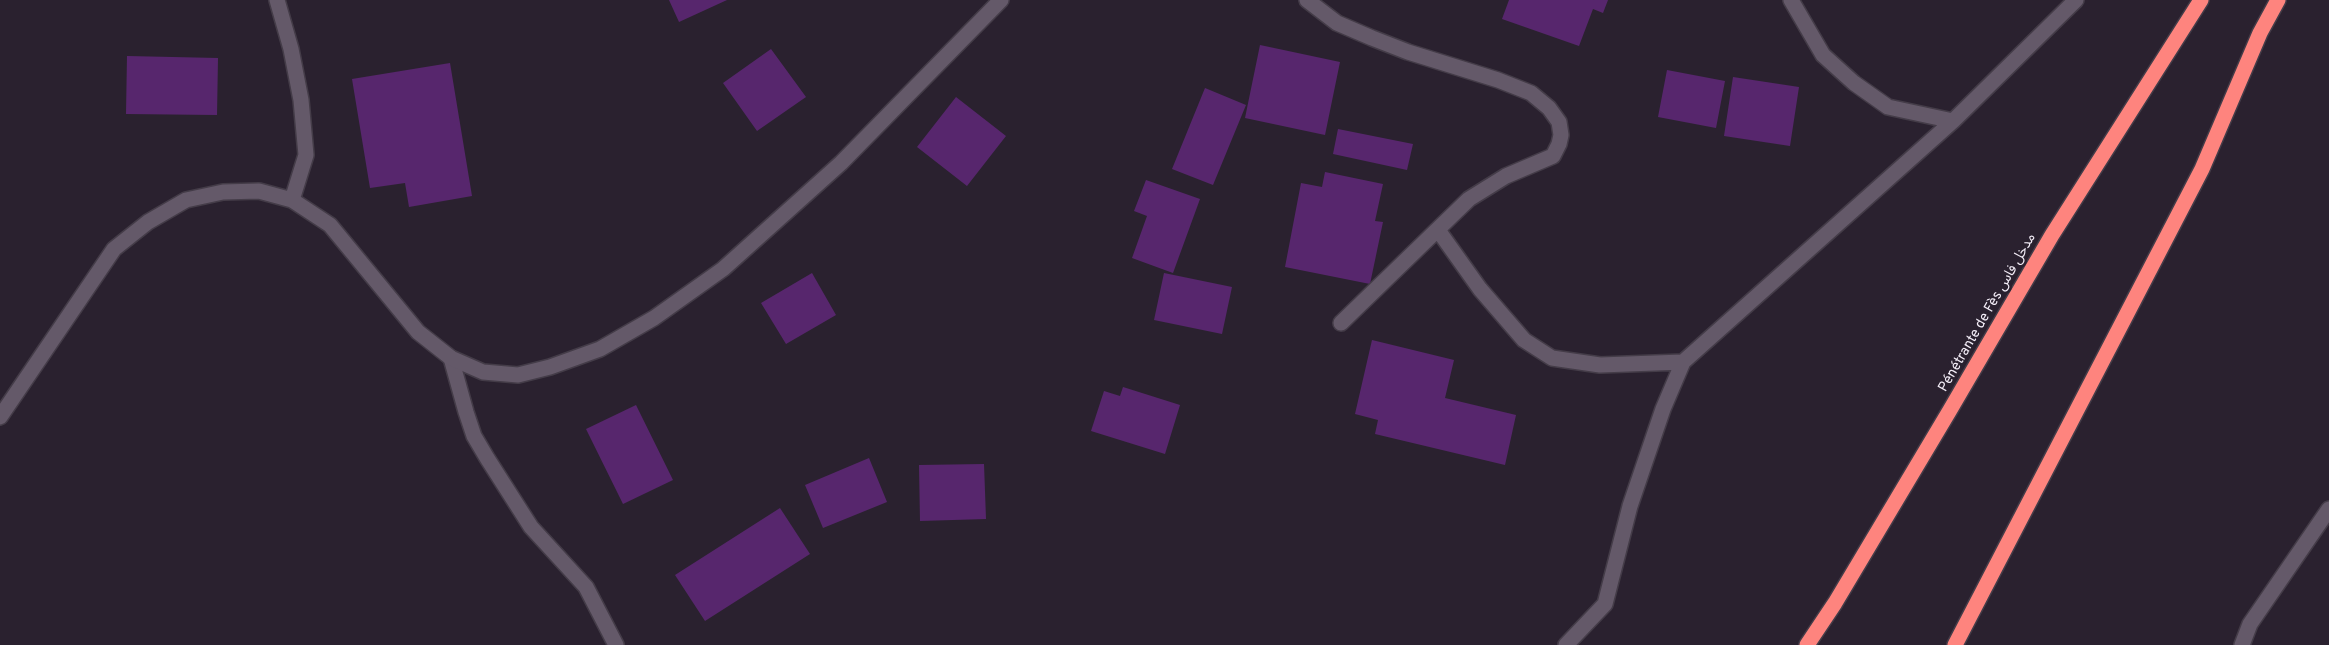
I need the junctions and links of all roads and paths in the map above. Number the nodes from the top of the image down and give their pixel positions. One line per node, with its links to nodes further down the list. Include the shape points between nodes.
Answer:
1 (277, 0): 9 (street, via 291,49 306,155)
2 (1001, 0): 12 (street, via 841,163 723,269 654,318 600,349 518,375 483,372)
3 (1306, 0): 10 (street, via 1337,23 1372,38 1531,92 1559,122 1559,144 1553,156 1498,181 1469,200)
4 (1791, 0): 8 (street, via 1823,55 1854,83 1888,107)
5 (2076, 0): 8 (street)
6 (2201, 0): 18 (highway, Pénétrante de Fès مدخل فاس, via 2052,234 1930,444)
7 (2278, 0): 19 (highway, via 2260,33 2202,168)
8 (1953, 121): 13 (street)
9 (292, 200): 12 (street, via 330,225 418,332); 14 (street, via 259,191 223,192 186,200 148,222 114,249)
10 (1438, 230): 11 (street); 13 (street, via 1480,289 1524,340 1552,358 1600,365)
11 (1341, 323)
12 (451, 358): 16 (street, via 474,436 531,527 586,588)
13 (1684, 362): 17 (street, via 1662,409 1630,506 1605,604)
14 (0, 417)
15 (2329, 509): 20 (street, via 2250,624)
16 (616, 645)
17 (1566, 645)
18 (1807, 645)
19 (1955, 645)
20 (2242, 645)

